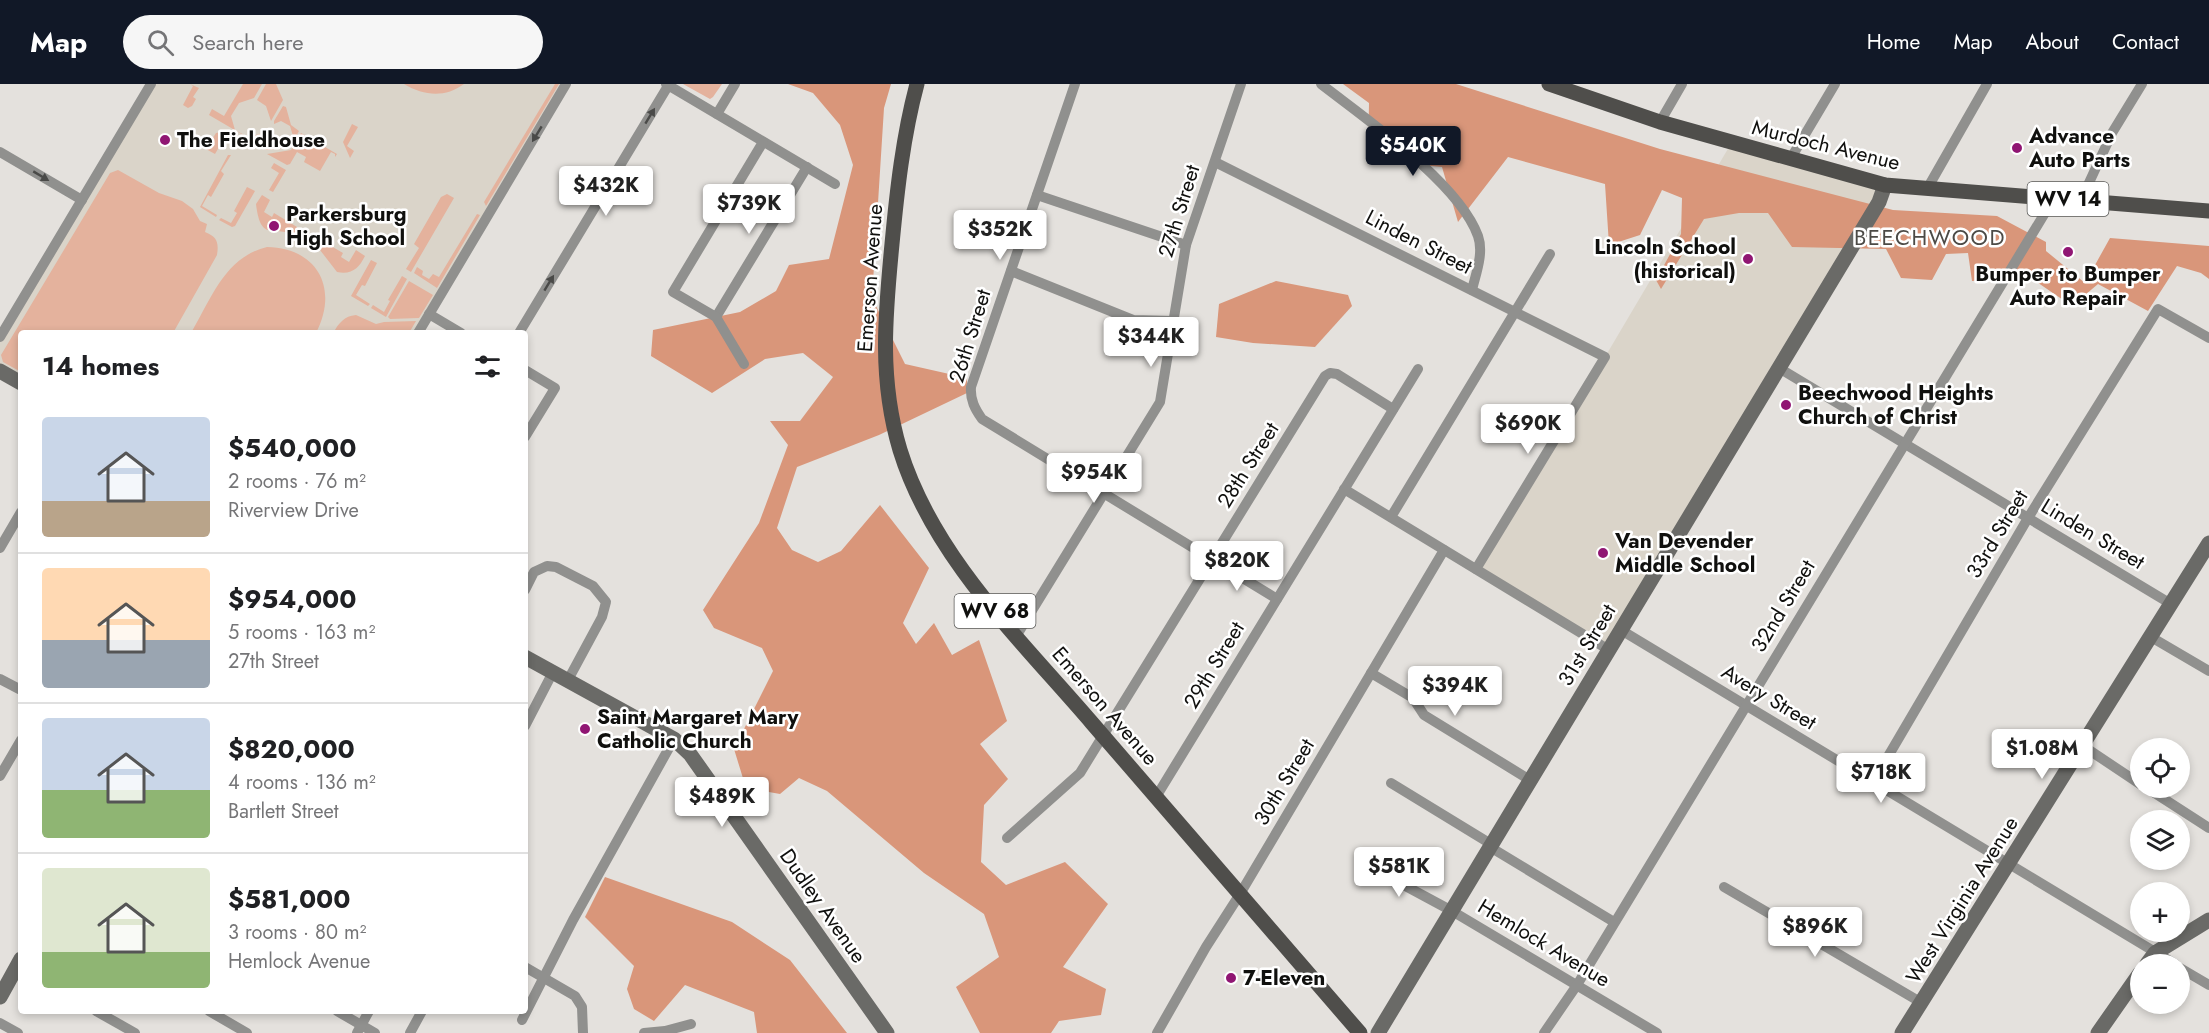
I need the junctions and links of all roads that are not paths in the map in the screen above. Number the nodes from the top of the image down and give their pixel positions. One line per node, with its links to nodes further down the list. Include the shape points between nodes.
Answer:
1 (151, 84): 26 (street)
2 (567, 84): 34 (street, one-way to 34)
3 (735, 84): 14 (street)
4 (917, 84): 65 (main road, Emerson Avenue / WV 68, via 901,161 887,292 884,362 889,404 914,490 971,582)
5 (1075, 84): 24 (street, 26th Street)
6 (1241, 84): 19 (street, 27th Street)
7 (1321, 84): 32 (street, via 1406,150 1466,213 1478,237 1480,252)
8 (1549, 84): 15 (main road, Murdoch Avenue / WV 14)
9 (1682, 84): 15 (street)
10 (1835, 84): 18 (street)
11 (1987, 84): 23 (street)
12 (2142, 84): 27 (street, via 2112,133)
13 (667, 85): 14 (street); 39 (street, one-way to 13)
14 (717, 114): 16 (street)
15 (1660, 122): 18 (main road, Murdoch Avenue / WV 14)
16 (763, 142): 20 (street); 35 (street, via 673,292)
17 (0, 152): 26 (street, one-way to 26)
18 (1791, 158): 22 (main road, Murdoch Avenue / WV 14)
19 (1215, 162): 29 (street, 27th Street); 32 (street, Linden Street)
20 (807, 167): 21 (street); 35 (street)
21 (835, 184)
22 (1886, 185): 23 (main road, Murdoch Avenue / WV 14); 43 (street, 31st Street)
23 (1927, 189): 25 (main road, Murdoch Avenue / WV 14)
24 (1037, 195): 29 (street); 31 (street, 26th Street)
25 (2054, 198): 27 (main road, Murdoch Avenue / WV 14); 50 (street, 32nd Street)
26 (81, 200): 40 (street)
27 (2081, 200): 28 (main road, Murdoch Avenue / WV 14)
28 (2209, 211)
29 (1186, 245): 36 (street, 27th Street)
30 (1550, 254): 33 (street)
31 (1011, 271): 36 (street, via 1133,320); 52 (street, 26th Street, via 971,387 975,409 982,419)
32 (1472, 290): 33 (street, Linden Street)
33 (1515, 312): 54 (street); 60 (street, Linden Street, via 1605,357)
34 (429, 314): 37 (street); 38 (street)
35 (716, 317): 42 (street)
36 (1173, 321): 52 (street, 27th Street, via 1160,402)
37 (420, 330)
38 (456, 330)
39 (521, 330)
40 (0, 337)
41 (2209, 338): 55 (street, 33rd Street, via 2158,309)
42 (744, 364)
43 (1779, 368): 50 (street, Linden Street); 64 (street, 31st Street)
44 (1418, 369): 48 (street, 29th Street)
45 (0, 371): 47 (street)
46 (528, 372): 49 (street, via 555,388)
47 (18, 381)
48 (1393, 409): 51 (street, 29th Street); 59 (street, 28th Street, via 1337,374 1325,376)
49 (528, 432)
50 (1904, 443): 55 (street, Linden Street); 75 (street, 32nd Street)
51 (1344, 489): 54 (street); 62 (street, 29th Street)
52 (1104, 494): 59 (street); 65 (street, 27th Street)
53 (18, 517): 57 (street)
54 (1391, 517): 58 (street)
55 (2028, 518): 63 (street, Linden Street); 84 (street, 33rd Street)
56 (2209, 543): 63 (street, West Virginia Avenue)
57 (0, 548)
58 (1444, 550): 60 (street); 71 (street, 30th Street)
59 (1212, 561): 62 (street); 77 (street, 28th Street)
60 (1476, 569): 67 (street)
61 (528, 584): 73 (street, via 534,572 556,567 593,586 606,602)
62 (1277, 599): 86 (street, 29th Street)
63 (2171, 604): 66 (street, West Virginia Avenue)
64 (1621, 630): 67 (street, 31st Street); 75 (street, Avery Street)
65 (1017, 635): 77 (main road, Emerson Avenue / WV 68)
66 (2151, 637): 69 (street); 80 (street, West Virginia Avenue)
67 (1609, 650): 83 (street, 31st Street)
68 (528, 659): 70 (street, Dudley Avenue)
69 (2209, 671)
70 (553, 672): 73 (street, Dudley Avenue); 76 (street)
71 (1371, 673): 83 (street, via 1413,698 1424,714); 94 (street, 30th Street)
72 (0, 679): 74 (street)
73 (568, 680): 78 (street, Dudley Avenue)
74 (18, 688)
75 (1746, 706): 84 (street, Avery Street); 97 (street, 32nd Street)
76 (528, 720)
77 (1103, 736): 86 (main road, Emerson Avenue / WV 68); 89 (street, 28th Street, via 1080,773)
78 (674, 739): 103 (street); 127 (street, Dudley Avenue, via 690,754)
79 (18, 745): 81 (street)
80 (2083, 746): 82 (street); 91 (street, West Virginia Avenue)
81 (0, 776)
82 (2130, 777)
83 (1530, 780): 90 (street, 31st Street)
84 (1873, 782): 91 (street, Avery Street)
85 (1391, 783): 90 (street, via 1486,840)
86 (1156, 797): 94 (main road, Emerson Avenue / WV 68)
87 (2162, 798): 88 (street)
88 (2209, 828)
89 (1007, 838)
90 (1490, 847): 95 (street, 31st Street); 97 (street)
91 (2009, 864): 98 (street, Avery Street); 108 (street, West Virginia Avenue)
92 (1387, 866): 95 (street, Hemlock Avenue, via 1387,876)
93 (1724, 887): 108 (street)
94 (1240, 894): 128 (street, 30th Street); 129 (main road, Emerson Avenue / WV 68)
95 (1452, 911): 104 (street, Hemlock Avenue); 130 (street, 31st Street)
96 (2209, 920): 99 (street)
97 (1614, 922): 104 (street, 32nd Street)
98 (2144, 954)
99 (2158, 954)
100 (18, 968): 107 (street)
101 (528, 969): 103 (street)
102 (2190, 974): 105 (street)
103 (544, 978): 109 (street); 125 (street, via 575,996 582,1007)
104 (1576, 984): 131 (street, 32nd Street); 132 (street, Hemlock Avenue)
105 (2209, 985)
106 (2130, 987): 134 (street)
107 (0, 997)
108 (1922, 1004): 133 (street, West Virginia Avenue)
109 (528, 1009)
110 (101, 1014): 121 (street)
111 (213, 1014): 122 (street)
112 (341, 1014): 119 (street)
113 (367, 1014): 119 (street)
114 (420, 1014): 124 (street)
115 (525, 1014): 116 (street)
116 (522, 1020)
117 (0, 1023): 120 (street)
118 (691, 1024): 126 (street)
119 (359, 1029): 123 (street)
120 (18, 1033)
121 (135, 1033)
122 (247, 1033)
123 (375, 1033)
124 (410, 1033)
125 (583, 1033)
126 (644, 1033)
127 (887, 1033)
128 (1157, 1033)
129 (1360, 1033)
130 (1378, 1033)
131 (1544, 1033)
132 (1657, 1033)
133 (1902, 1033)
134 (2098, 1033)

